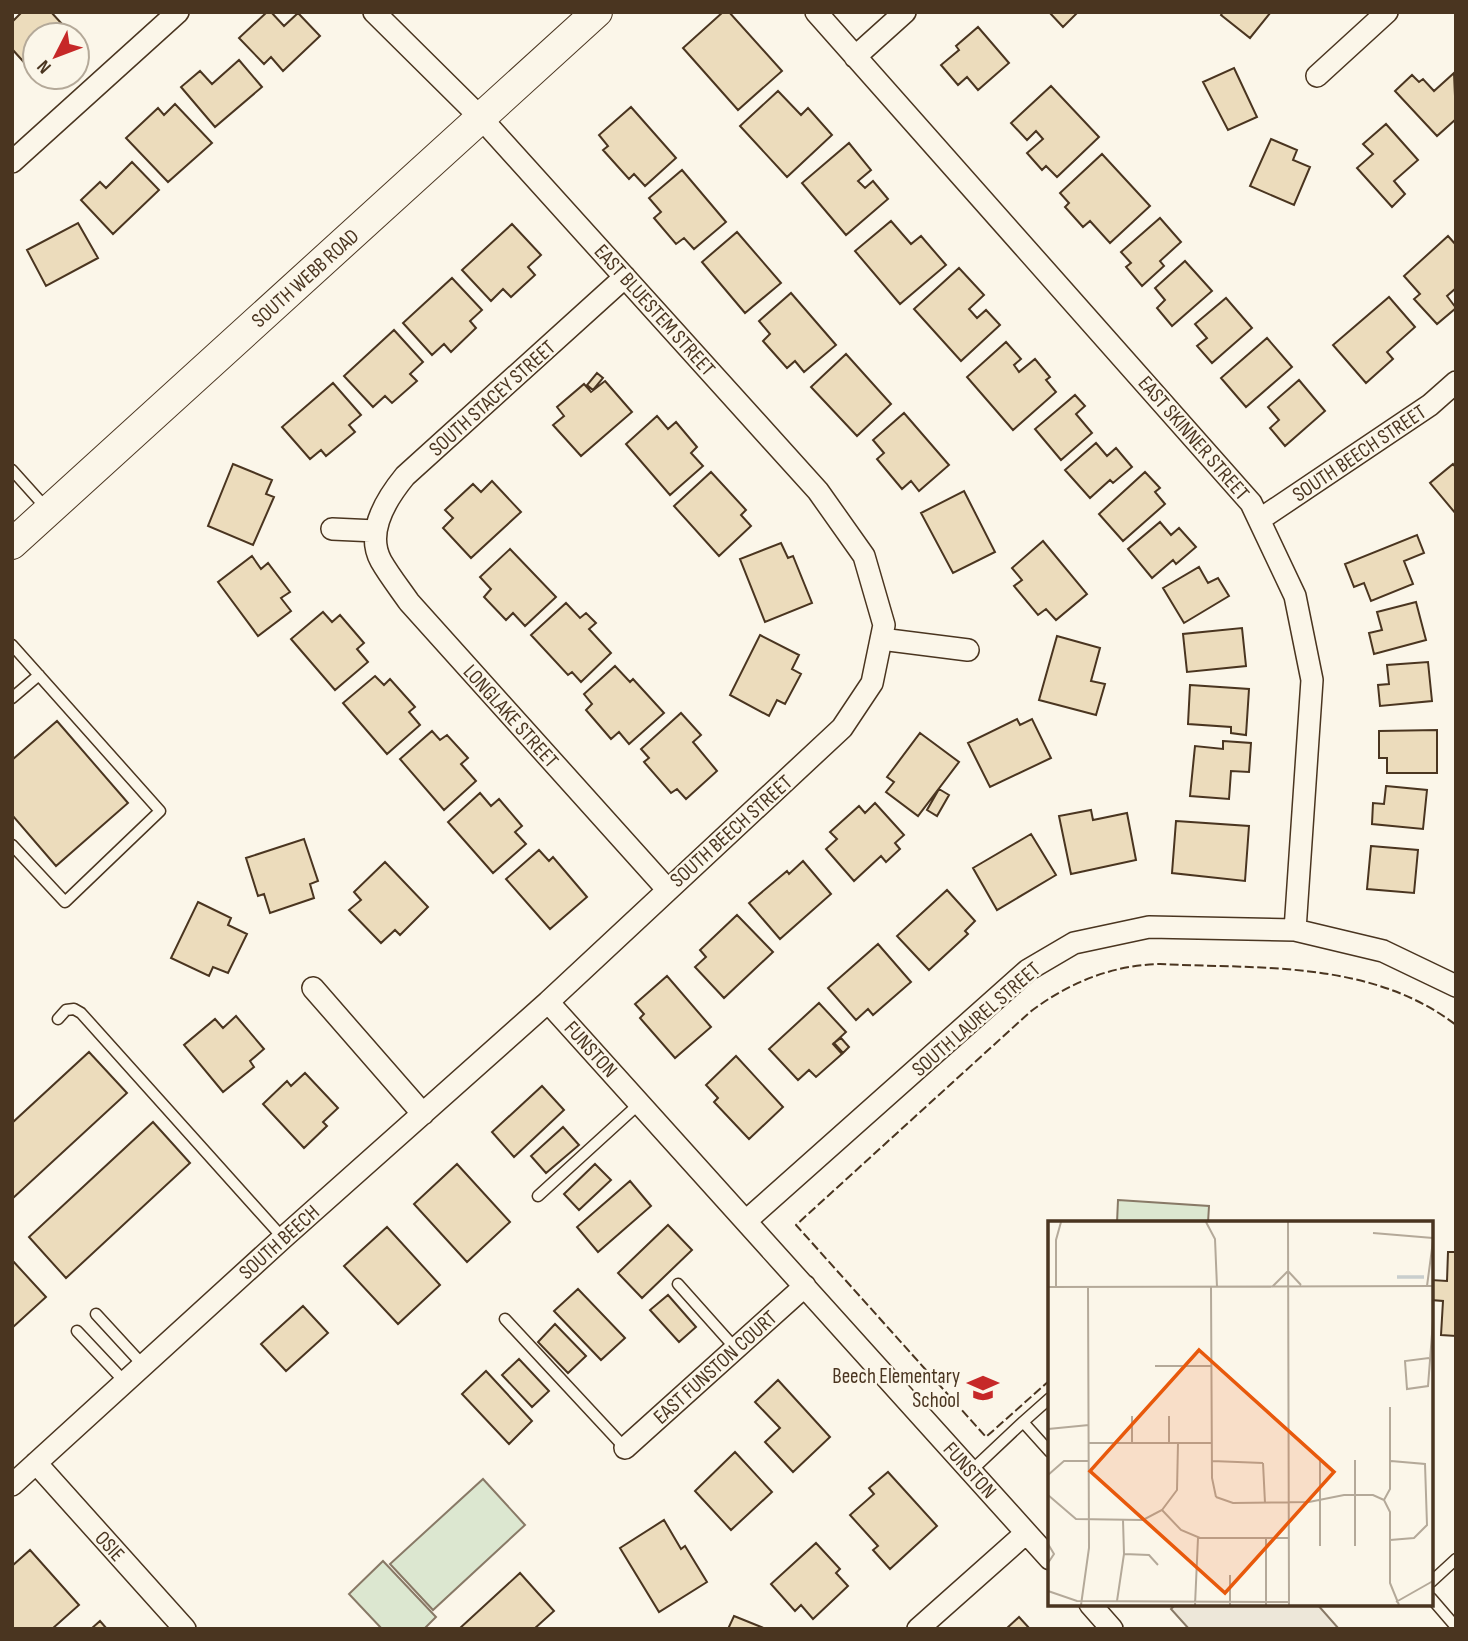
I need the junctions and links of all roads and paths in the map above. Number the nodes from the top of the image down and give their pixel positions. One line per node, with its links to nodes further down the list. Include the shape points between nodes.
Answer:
1 (178, 12): 10 (street)
2 (374, 12): 9 (street, EAST BLUESTEM STREET)
3 (597, 12): 9 (main road, SOUTH WEBB ROAD)
4 (816, 12): 7 (street, EAST SKINNER STREET)
5 (905, 12): 7 (street)
6 (1387, 12): 8 (street)
7 (855, 57): 15 (street, EAST SKINNER STREET, via 1175,415 1251,503)
8 (1317, 76)
9 (481, 117): 11 (street, EAST BLUESTEM STREET); 14 (main road, SOUTH WEBB ROAD)
10 (12, 162)
11 (625, 277): 17 (street, SOUTH STACEY STREET, via 405,476 388,497); 19 (street, EAST BLUESTEM STREET, via 818,491 864,556 884,625)
12 (1456, 382): 15 (street, SOUTH BEECH STREET, via 1430,405)
13 (12, 470): 14 (lane)
14 (48, 511): 18 (main road, SOUTH WEBB ROAD)
15 (1259, 520): 26 (street, EAST SKINNER STREET, via 1295,596 1312,680)
16 (332, 529): 17 (street)
17 (376, 531): 25 (street, LONGLAKE STREET, via 379,558 409,602)
18 (12, 544)
19 (881, 639): 21 (street); 25 (street, SOUTH BEECH STREET, via 872,683 842,729)
20 (12, 645): 22 (lane)
21 (968, 650)
22 (39, 675): 23 (lane); 24 (lane, via 160,811 65,902)
23 (12, 698)
24 (12, 845)
25 (667, 889): 29 (street, SOUTH BEECH STREET)
26 (1295, 930): 27 (street, via 1383,951); 34 (street, SOUTH LAUREL STREET, via 1149,927 1074,943 1028,970)
27 (1456, 986)
28 (313, 988): 32 (street)
29 (548, 1002): 31 (street, FUNSTON); 32 (street, SOUTH BEECH)
30 (58, 1019): 35 (lane, via 66,1010 81,1013)
31 (640, 1103): 33 (lane); 34 (street, FUNSTON)
32 (423, 1114): 35 (street, SOUTH BEECH)
33 (538, 1196)
34 (746, 1221): 37 (street, FUNSTON)
35 (283, 1237): 42 (street, SOUTH BEECH)
36 (678, 1284): 41 (lane)
37 (805, 1286): 41 (street, EAST FUNSTON COURT); 49 (street, FUNSTON)
38 (96, 1314): 42 (lane)
39 (505, 1319): 46 (lane)
40 (77, 1331): 43 (lane)
41 (736, 1349): 46 (street, EAST FUNSTON COURT)
42 (142, 1364): 43 (street, SOUTH BEECH)
43 (124, 1381): 48 (street, SOUTH BEECH)
44 (1048, 1400): 45 (lane)
45 (1023, 1422): 47 (lane); 49 (lane)
46 (625, 1448)
47 (1048, 1450)
48 (36, 1463): 50 (street, SOUTH BEECH); 58 (street, OSIE)
49 (971, 1471): 51 (street, FUNSTON)
50 (12, 1485)
51 (1026, 1533): 52 (street, FUNSTON); 59 (street)
52 (1048, 1557)
53 (1456, 1559): 54 (lane)
54 (1433, 1580)
55 (1433, 1600): 57 (lane)
56 (1092, 1606): 60 (street)
57 (1456, 1627)
58 (184, 1629)
59 (918, 1629)
60 (1112, 1629)

